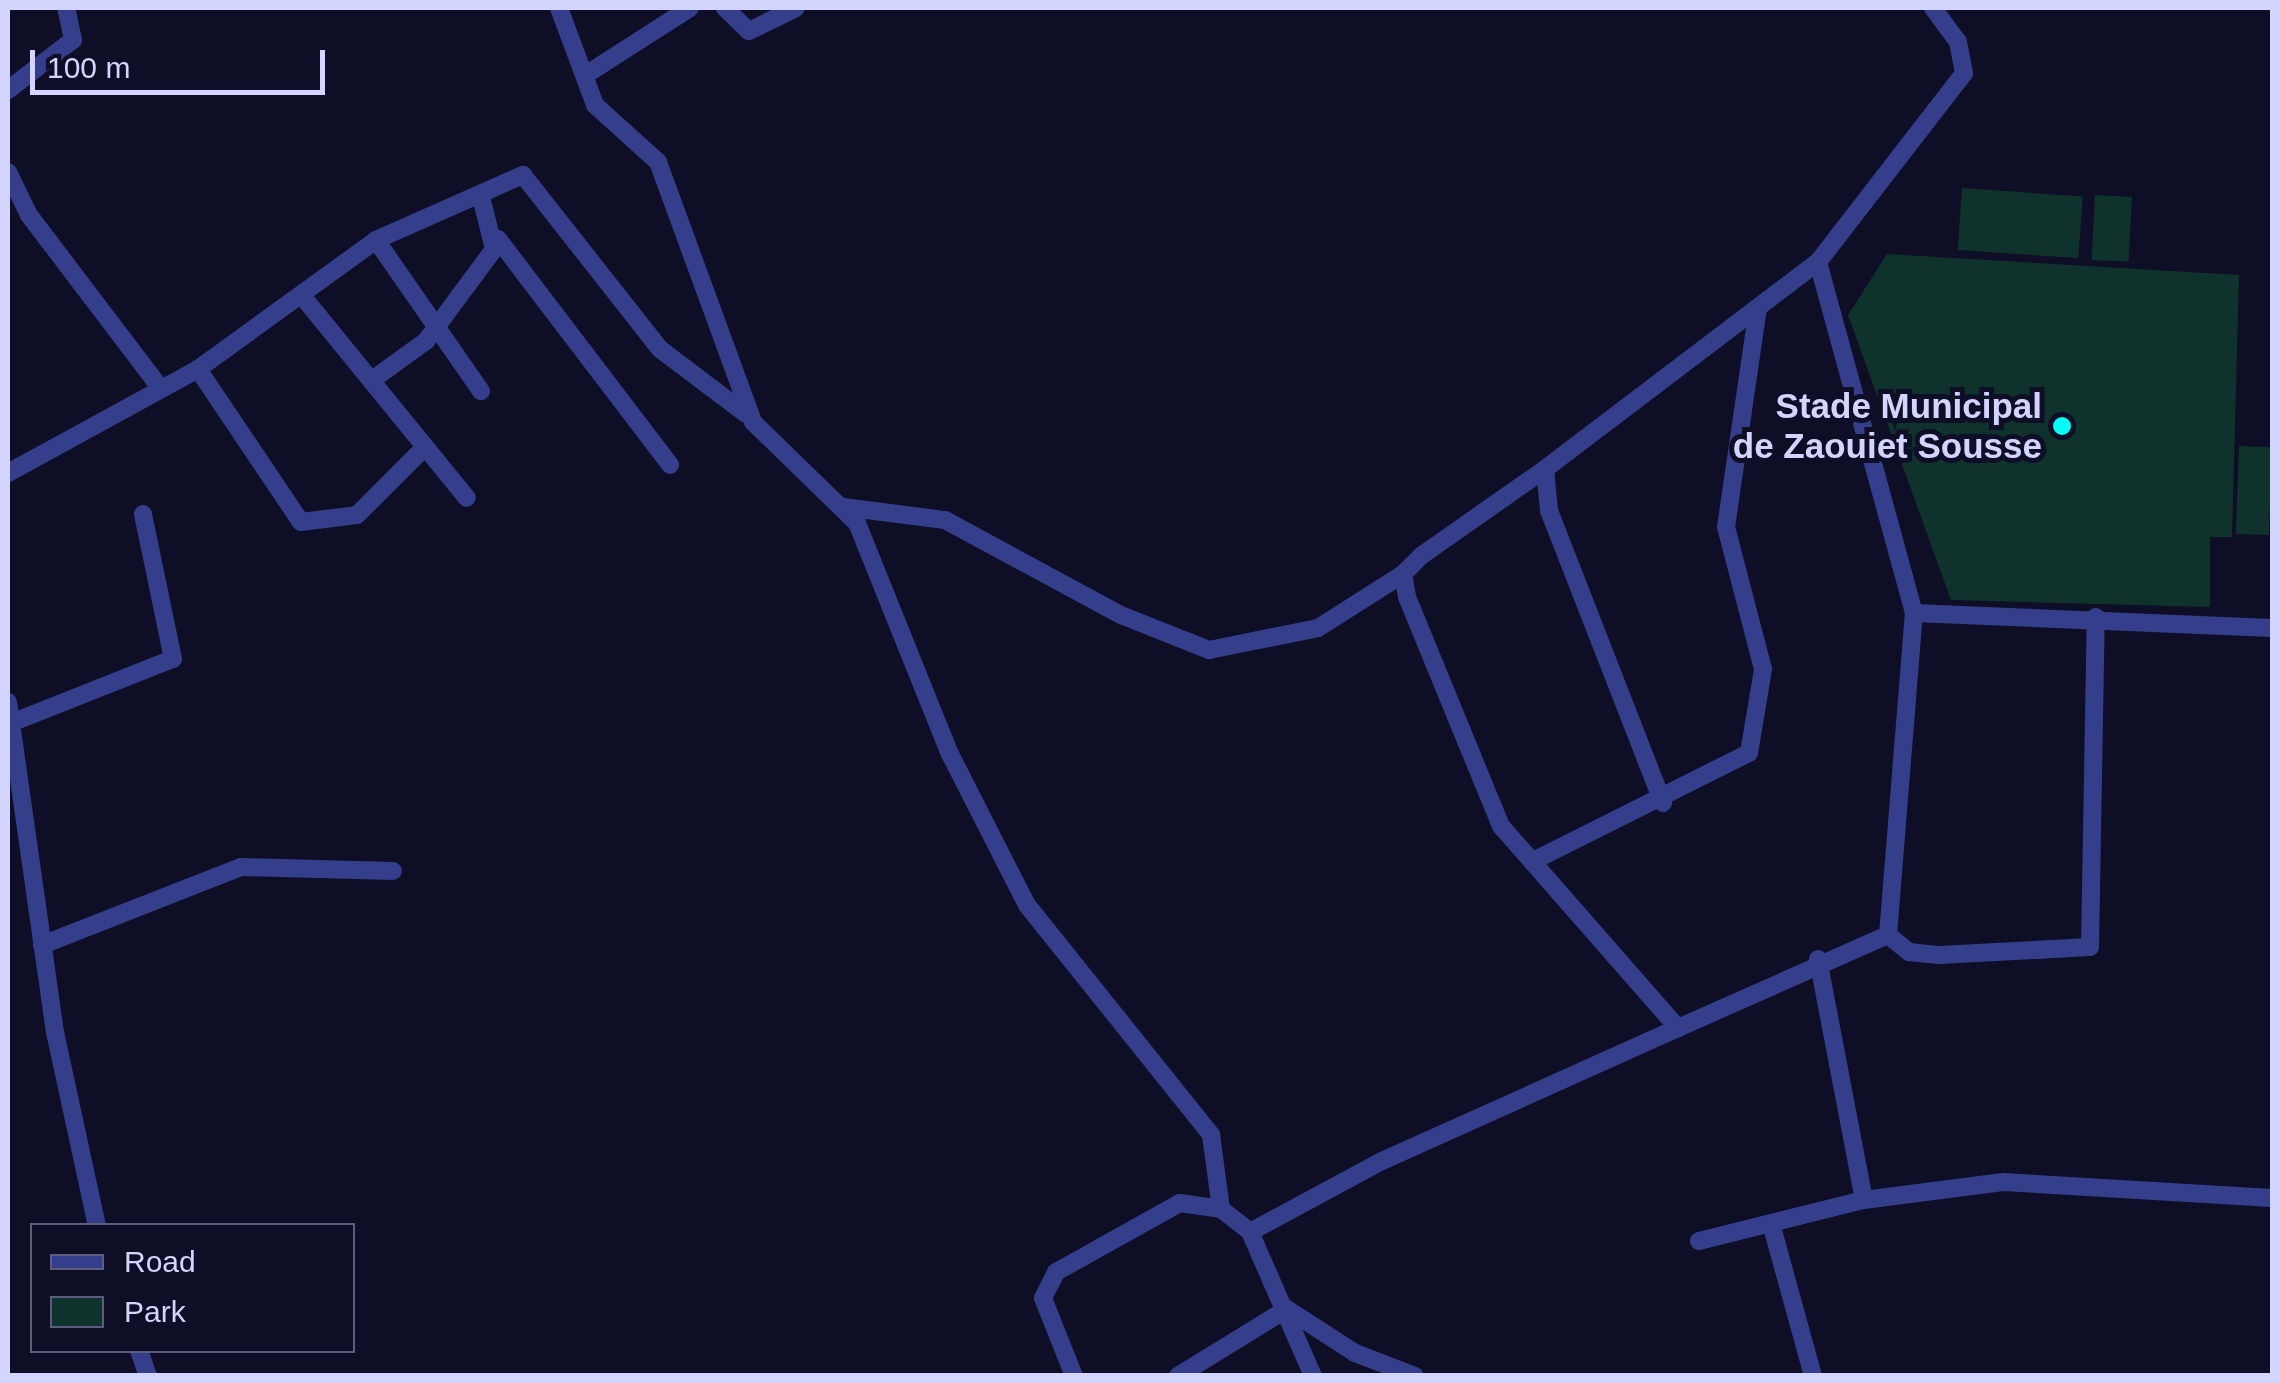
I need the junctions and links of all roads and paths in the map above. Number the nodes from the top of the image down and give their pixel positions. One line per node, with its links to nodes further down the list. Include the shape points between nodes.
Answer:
1 (66, 8): 8 (street, via 73,40)
2 (559, 8): 7 (street)
3 (690, 8): 7 (street)
4 (725, 8): 5 (street, via 749,31)
5 (796, 8)
6 (1932, 8): 13 (street, via 1958,42 1964,73)
7 (586, 74): 21 (street, via 602,114 644,140 658,162)
8 (8, 90)
9 (8, 172): 19 (street, via 29,215)
10 (481, 197): 11 (street); 12 (street); 21 (street, via 532,176 618,303 688,376)
11 (498, 239): 16 (street); 23 (street)
12 (376, 240): 14 (street); 16 (street)
13 (1818, 262): 15 (street); 30 (street)
14 (302, 297): 17 (street); 18 (street)
15 (1758, 308): 24 (street); 35 (street, via 1726,527 1763,668 1760,723 1748,753 1726,772)
16 (437, 327): 18 (street); 20 (street)
17 (198, 369): 19 (street); 22 (street, via 301,522 357,516)
18 (372, 380): 22 (street)
19 (161, 390): 25 (street)
20 (481, 391)
21 (753, 422): 27 (street)
22 (422, 450): 26 (street)
23 (670, 465)
24 (1545, 469): 29 (street); 35 (street, via 1549,510)
25 (8, 473)
26 (467, 498)
27 (844, 507): 29 (street, via 945,520 1121,615 1208,650 1318,628); 45 (street, via 867,540 950,754 1027,904 1211,1135)
28 (143, 514): 34 (street, via 173,659)
29 (1404, 574): 37 (street, via 1486,802)
30 (1914, 613): 31 (street); 39 (street)
31 (2096, 616): 32 (street); 39 (street, via 2090,948 1939,954 1909,952)
32 (2272, 628)
33 (8, 702): 34 (street)
34 (11, 723): 36 (street)
35 (1663, 804): 37 (street)
36 (16, 846): 40 (street)
37 (1536, 860): 42 (street)
38 (393, 872): 40 (street, via 241,866)
39 (1888, 935): 41 (street)
40 (42, 945): 46 (street)
41 (1818, 959): 42 (street); 44 (street)
42 (1678, 1028): 48 (street, via 1382,1161)
43 (2272, 1198): 44 (street, via 2074,1180)
44 (1864, 1200): 47 (street)
45 (1221, 1209): 48 (street); 51 (street, via 1180,1203 1044,1283)
46 (96, 1223)
47 (1772, 1226): 49 (street); 55 (street)
48 (1250, 1232): 50 (street)
49 (1699, 1241)
50 (1287, 1309): 52 (street); 53 (street); 54 (street, via 1355,1353)
51 (1074, 1376)
52 (1178, 1376)
53 (1313, 1376)
54 (1414, 1376)
55 (1813, 1376)

